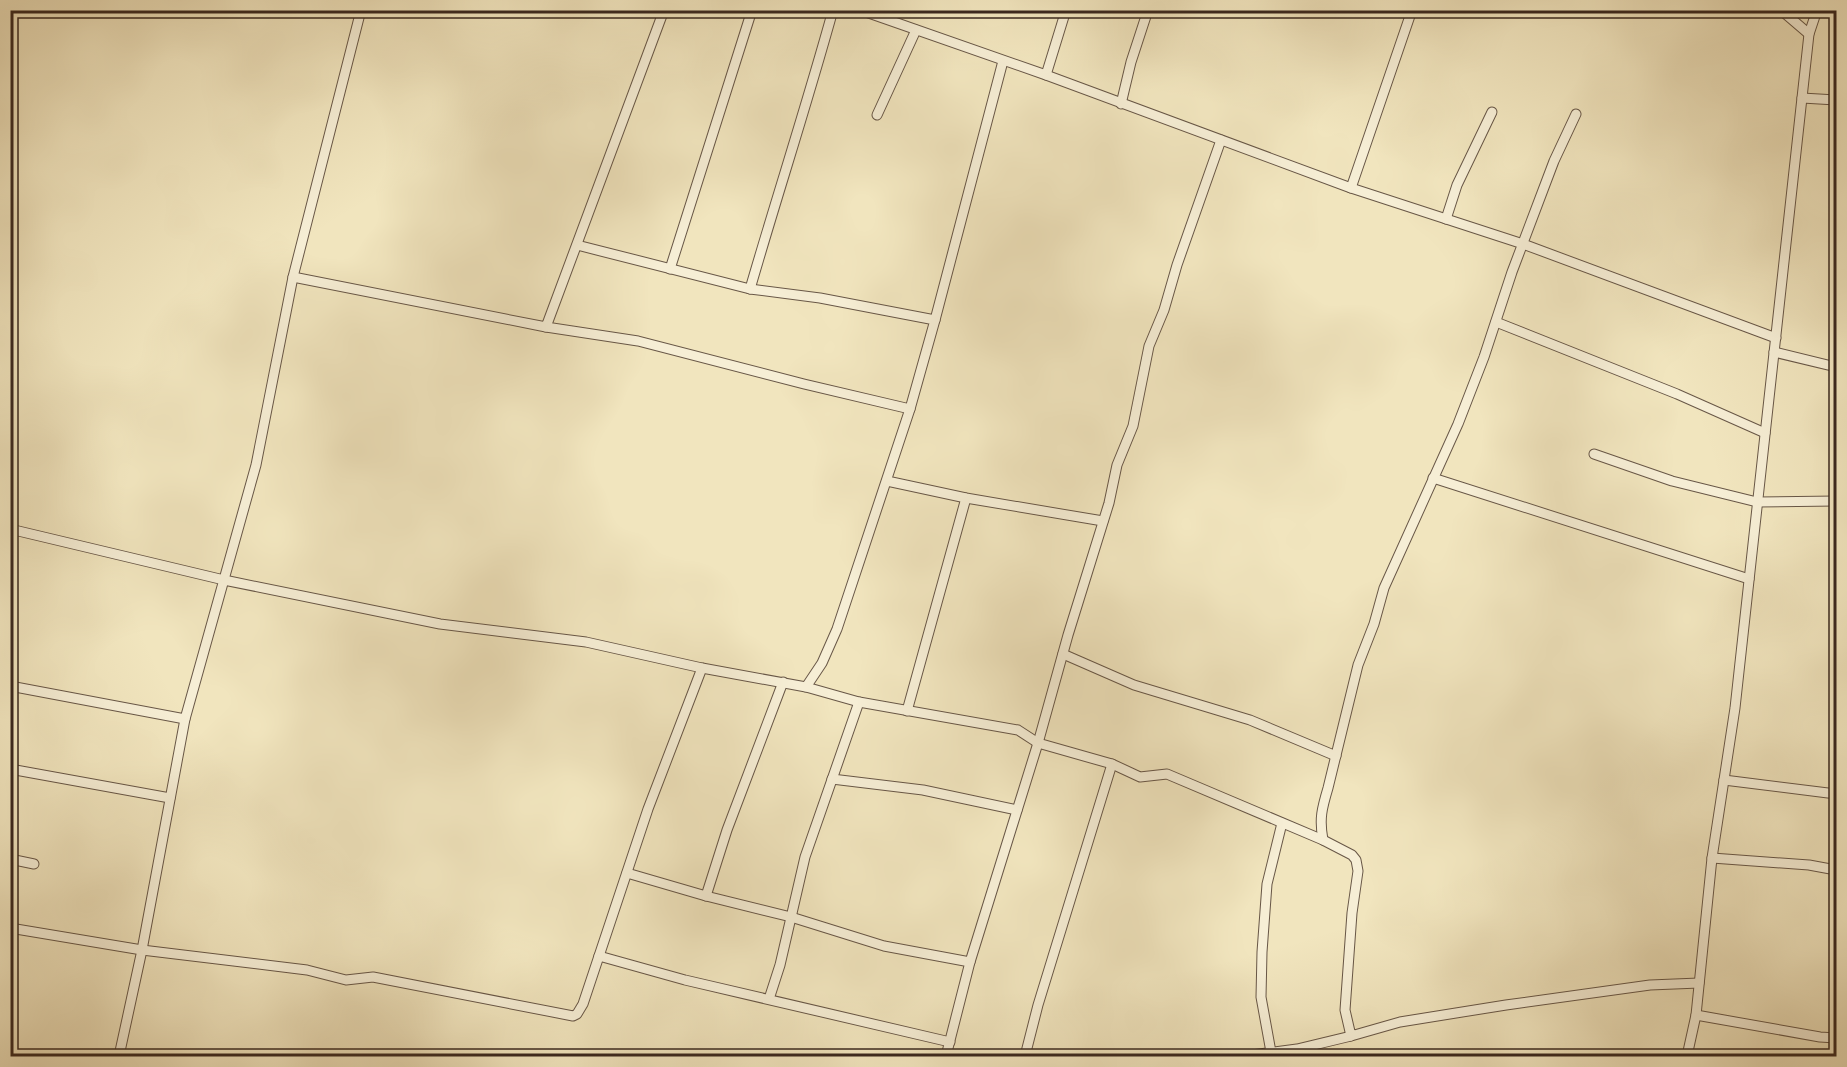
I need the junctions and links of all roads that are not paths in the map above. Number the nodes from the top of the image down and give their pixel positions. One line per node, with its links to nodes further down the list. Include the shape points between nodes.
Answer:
1 (361, 10): 27 (street)
2 (664, 10): 25 (street)
3 (752, 10): 26 (street)
4 (833, 10): 28 (street)
5 (860, 10): 11 (street)
6 (1066, 10): 14 (street)
7 (1148, 10): 17 (street)
8 (1412, 10): 22 (street)
9 (1781, 10): 12 (street)
10 (1817, 10): 12 (street)
11 (916, 30): 13 (street); 20 (street)
12 (1809, 34): 15 (street)
13 (1003, 61): 14 (street); 29 (street)
14 (1046, 75): 17 (street)
15 (1802, 98): 16 (street); 32 (street)
16 (1836, 100)
17 (1121, 104): 21 (street)
18 (1492, 112): 23 (street, via 1457,185)
19 (1576, 114): 24 (street)
20 (877, 115)
21 (1221, 141): 22 (street); 43 (street, via 1149,346 1133,426 1117,465)
22 (1351, 188): 23 (street)
23 (1446, 219): 24 (street)
24 (1523, 244): 30 (street); 32 (street)
25 (577, 245): 26 (street); 31 (street)
26 (670, 269): 28 (street)
27 (293, 277): 31 (street); 46 (street, via 256,465)
28 (750, 289): 29 (street)
29 (935, 320): 35 (street)
30 (1496, 322): 36 (street); 38 (street)
31 (546, 327): 35 (street, via 638,341)
32 (1776, 339): 33 (street)
33 (1774, 352): 34 (street); 36 (street)
34 (1836, 367)
35 (910, 409): 39 (street)
36 (1765, 433): 42 (street)
37 (1594, 454): 42 (street, via 1672,481)
38 (1434, 478): 45 (street); 56 (street, via 1384,588 1358,665)
39 (887, 481): 40 (street); 51 (street, via 837,629)
40 (966, 498): 43 (street); 53 (street)
41 (1836, 501): 42 (street)
42 (1757, 502): 45 (street)
43 (1103, 521): 47 (street)
44 (10, 530): 46 (street)
45 (1749, 579): 60 (street, via 1736,708)
46 (224, 580): 48 (street, via 440,624 586,642); 54 (street)
47 (1063, 654): 55 (street); 56 (street, via 1134,685 1250,720)
48 (702, 668): 49 (street); 70 (street)
49 (783, 682): 51 (street); 71 (street)
50 (10, 686): 54 (street)
51 (806, 687): 52 (street)
52 (859, 702): 53 (street); 59 (street)
53 (907, 711): 55 (street, via 1018,730)
54 (185, 719): 62 (street)
55 (1038, 743): 57 (street); 63 (street)
56 (1336, 756): 65 (street, via 1320,815)
57 (1112, 764): 64 (street, via 1140,777 1167,774); 86 (street)
58 (10, 769): 62 (street)
59 (832, 779): 63 (street, via 923,790); 72 (street, via 805,857)
60 (1724, 780): 61 (street); 66 (street)
61 (1836, 794)
62 (170, 798): 74 (street)
63 (1017, 810): 76 (street)
64 (1282, 823): 65 (street); 83 (street, via 1267,884 1262,952 1261,997)
65 (1323, 840): 80 (street, via 1352,855 1357,864 1345,1010)
66 (1712, 858): 69 (street); 77 (street)
67 (10, 859): 68 (street)
68 (34, 864)
69 (1836, 870)
70 (627, 873): 71 (street); 75 (street)
71 (706, 896): 72 (street)
72 (791, 917): 76 (street, via 884,945); 78 (street)
73 (10, 928): 74 (street)
74 (142, 950): 75 (street, via 307,970 346,980 373,977 573,1016 580,1011); 84 (street)
75 (599, 956): 78 (street)
76 (970, 962): 82 (street)
77 (1699, 984): 79 (street); 80 (street, via 1650,985 1506,1005 1400,1022)
78 (769, 999): 82 (street)
79 (1696, 1015): 81 (street); 88 (street)
80 (1351, 1036): 83 (street)
81 (1836, 1038)
82 (950, 1042): 85 (street)
83 (1271, 1052): 87 (street)
84 (119, 1056)
85 (946, 1056)
86 (1025, 1056)
87 (1244, 1056)
88 (1687, 1056)

